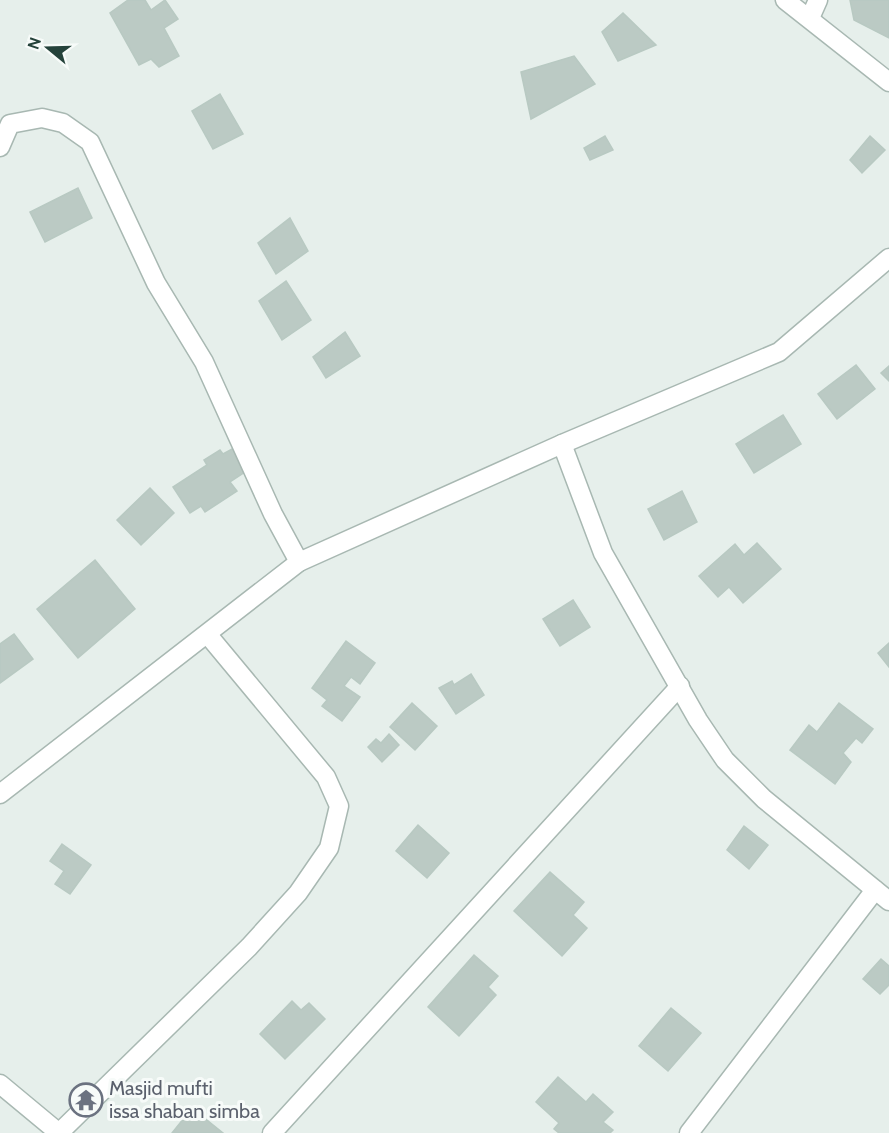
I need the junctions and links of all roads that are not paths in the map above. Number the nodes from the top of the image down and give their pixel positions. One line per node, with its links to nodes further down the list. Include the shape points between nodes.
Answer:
1 (785, 0): 3 (street)
2 (818, 0): 3 (street)
3 (810, 18): 4 (street)
4 (889, 82)
5 (0, 147): 8 (street, via 10,124 42,118 63,123 90,142 156,283 204,362)
6 (889, 258): 7 (street, via 779,352)
7 (562, 444): 8 (street); 10 (street, via 603,553)
8 (299, 562): 9 (street)
9 (208, 635): 11 (street); 14 (street, via 326,777 339,806 329,848 298,893 249,947)
10 (681, 686): 12 (street, via 725,760 764,798); 15 (street)
11 (0, 794)
12 (882, 895): 16 (street)
13 (0, 1084): 14 (street)
14 (59, 1133)
15 (272, 1133)
16 (689, 1133)

